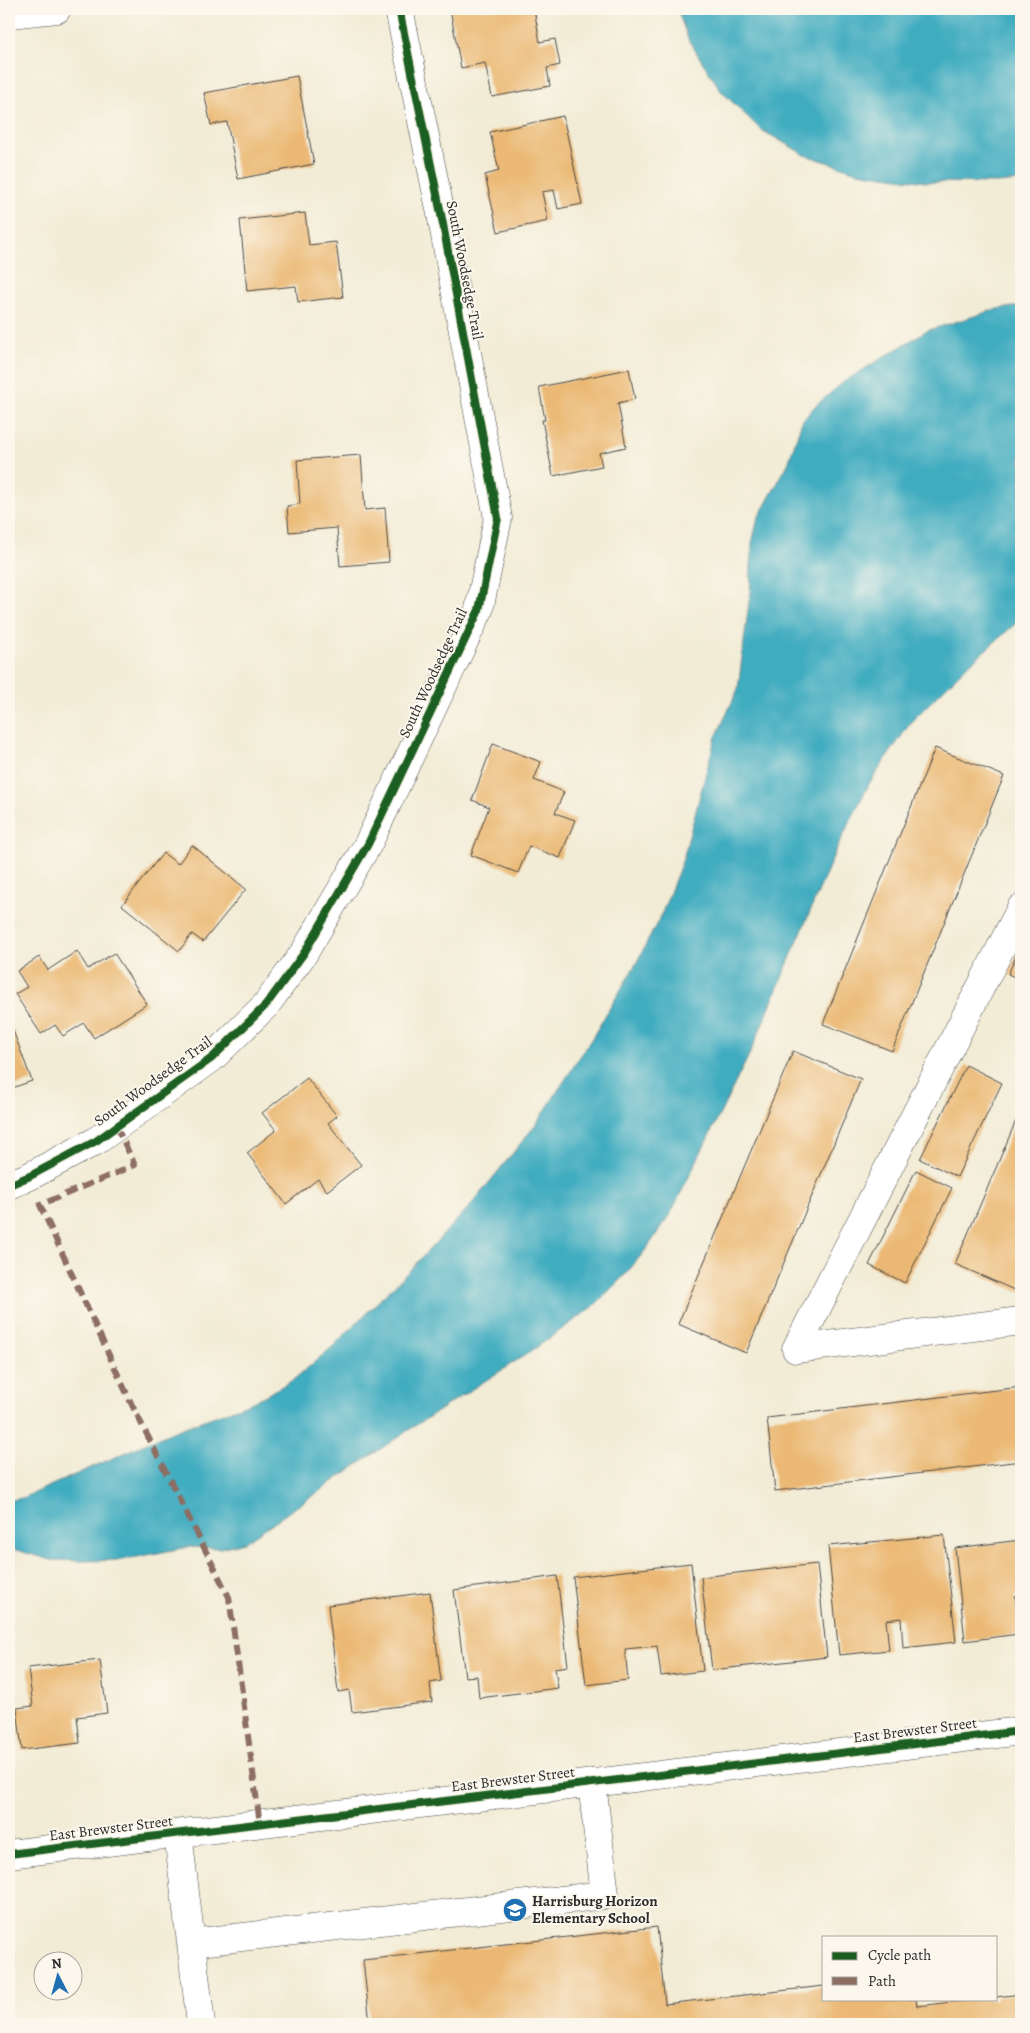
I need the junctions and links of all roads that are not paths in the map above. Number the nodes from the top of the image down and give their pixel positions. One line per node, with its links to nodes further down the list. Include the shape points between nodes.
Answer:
1 (57, 9): 3 (street)
2 (399, 9): 5 (street, South Woodsedge Trail, via 498,518 479,610 368,844 304,954 266,1005 212,1058 96,1141)
3 (9, 14)
4 (1021, 908): 6 (street, via 796,1349)
5 (9, 1185)
6 (1021, 1321)
7 (1021, 1731): 8 (street, East Brewster Street)
8 (592, 1784): 9 (street, East Brewster Street); 11 (street, via 605,1895)
9 (178, 1834): 10 (street, East Brewster Street); 11 (street)
10 (9, 1854)
11 (191, 1943): 12 (street)
12 (201, 2024)

